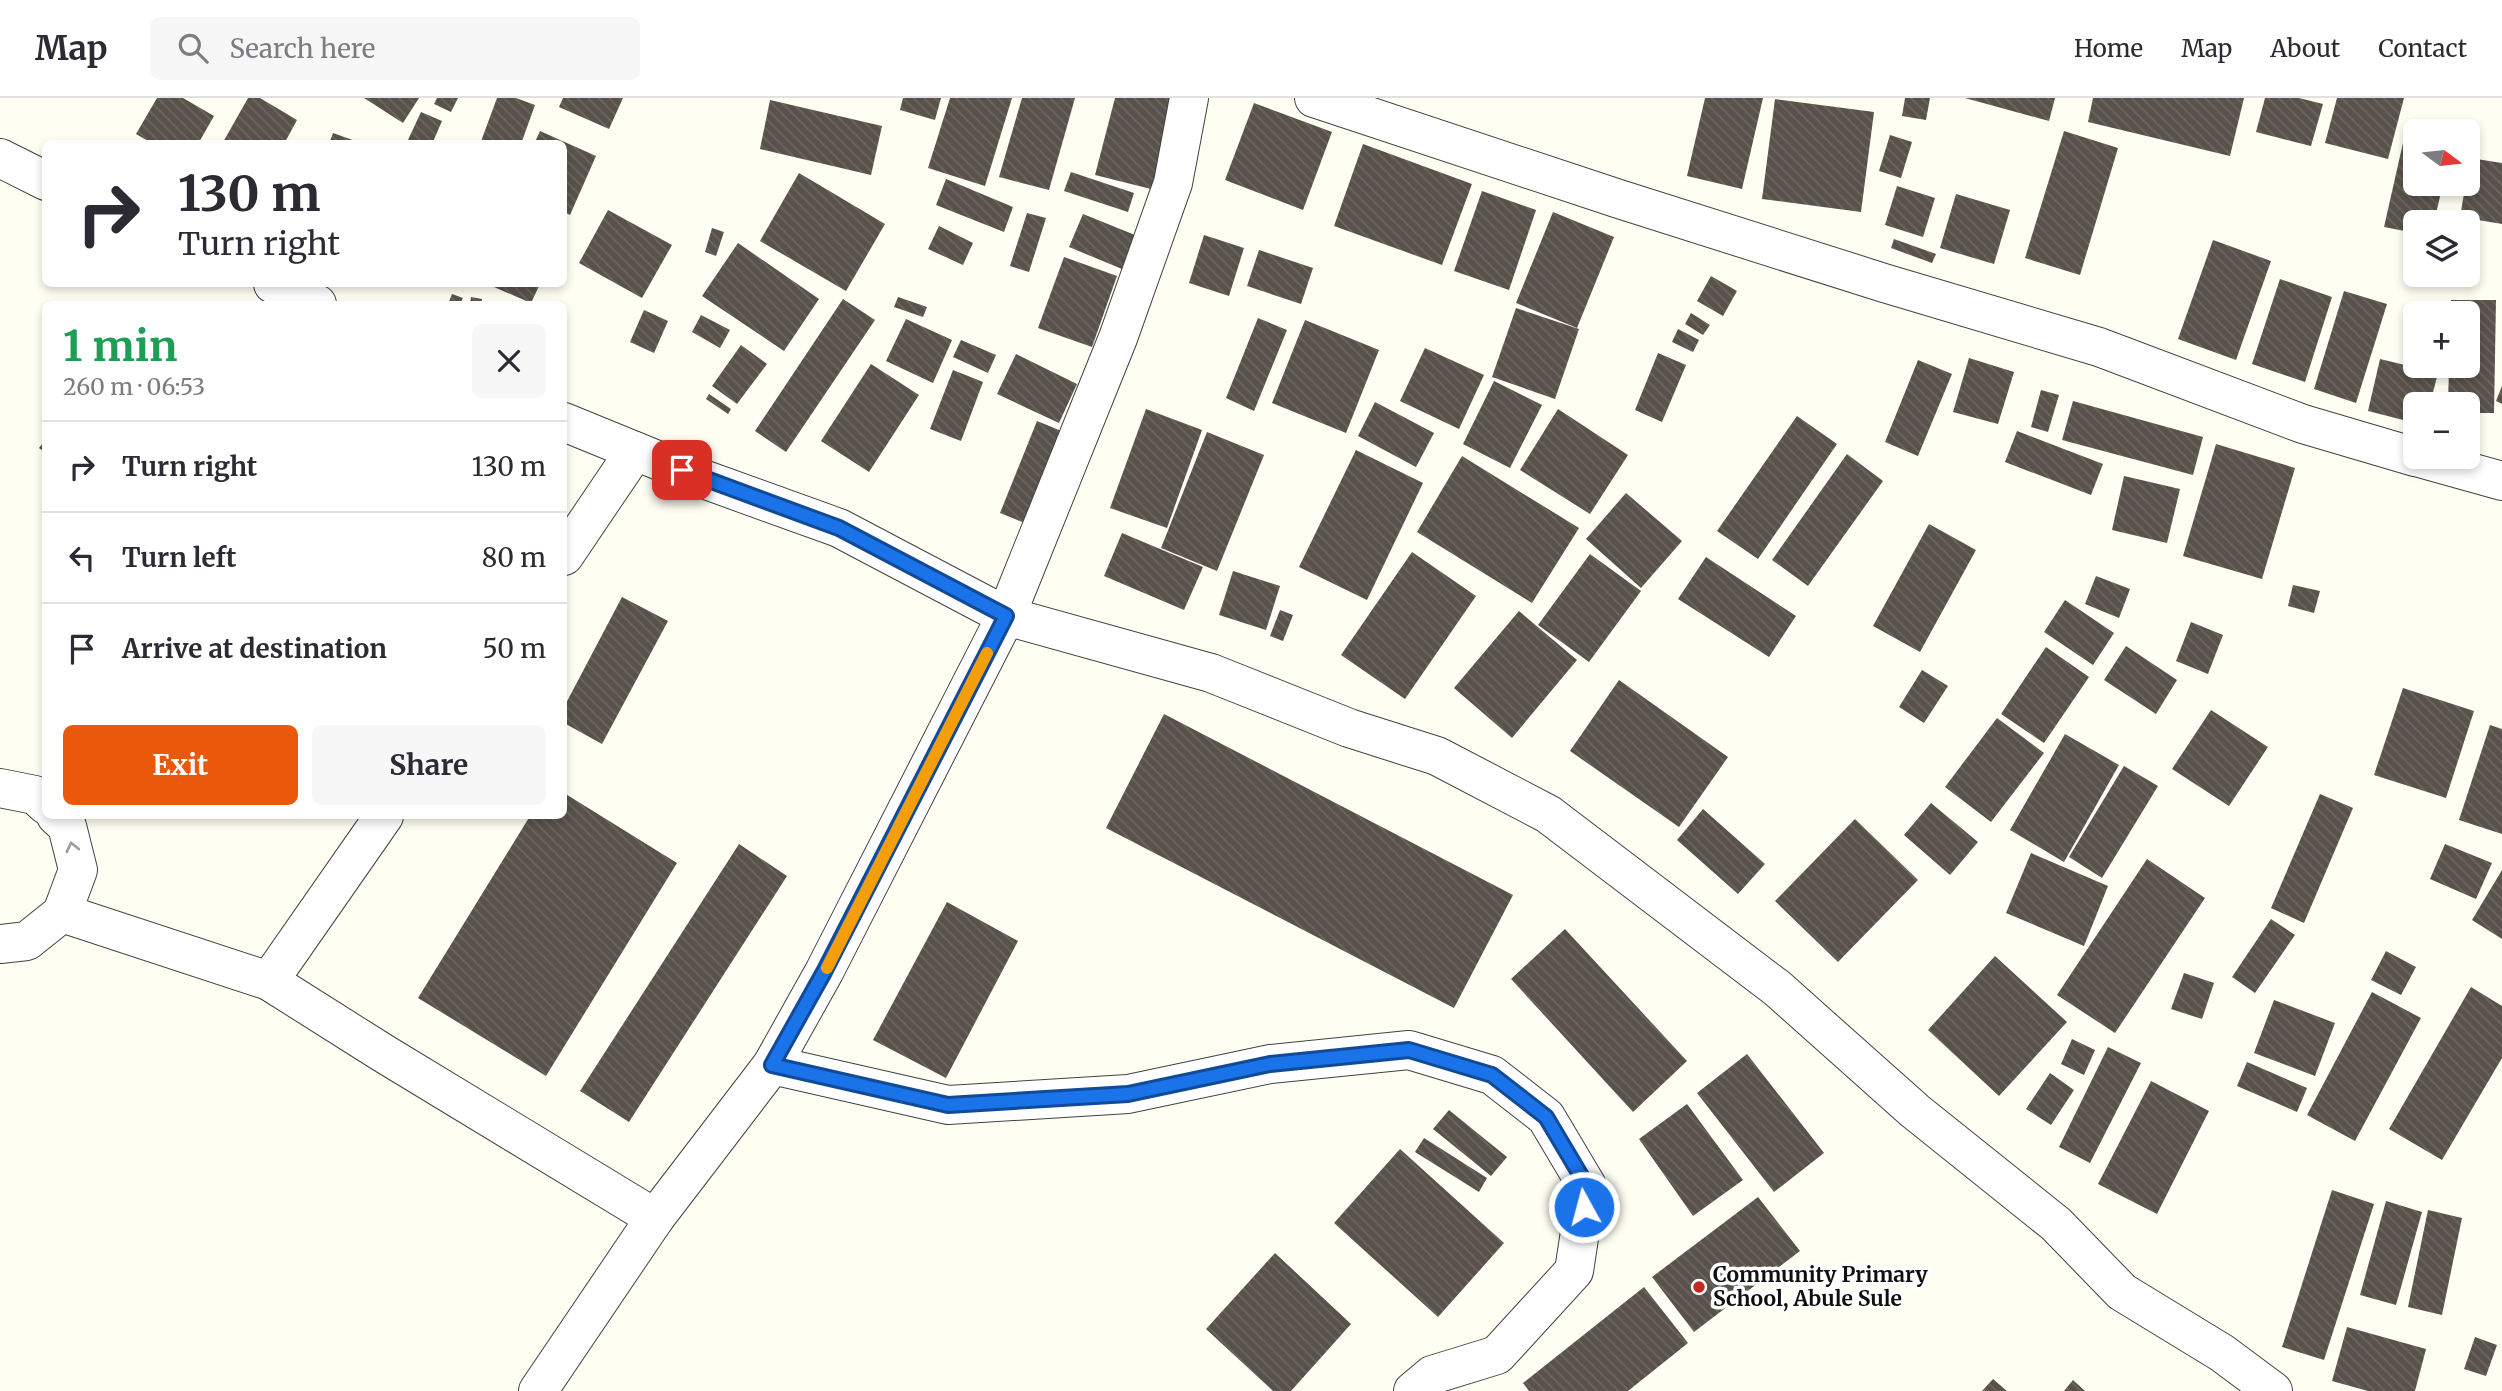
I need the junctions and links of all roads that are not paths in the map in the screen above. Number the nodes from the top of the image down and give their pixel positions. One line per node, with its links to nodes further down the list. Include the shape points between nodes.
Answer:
1 (1189, 98): 13 (street, via 1173,183 1118,338)
2 (1314, 98): 9 (street, via 1738,237 2099,347 2303,424)
3 (0, 158): 4 (street)
4 (42, 179)
5 (280, 287): 6 (street)
6 (310, 301)
7 (567, 423): 8 (street)
8 (635, 451): 12 (street); 13 (street, via 839,528)
9 (2403, 453)
10 (2458, 469): 11 (street)
11 (2502, 481)
12 (567, 552)
13 (1006, 616): 21 (street); 25 (street, via 1211,673 1349,728 1437,755 1548,814 1777,988 1915,1111 2056,1224 2122,1292 2222,1353)
14 (0, 788): 15 (street, via 35,795)
15 (42, 801)
16 (59, 819): 18 (street, one-way to 16, via 78,870 67,826)
17 (382, 819): 20 (street)
18 (62, 913): 19 (street, via 27,941); 20 (street)
19 (0, 944)
20 (269, 981): 22 (street)
21 (772, 1065): 22 (street); 24 (street, via 948,1105 1128,1094 1270,1064 1409,1050 1492,1075 1546,1117 1587,1186 1574,1271 1497,1355 1432,1375)
22 (655, 1218): 23 (street)
23 (538, 1391)
24 (1413, 1391)
25 (2273, 1391)

